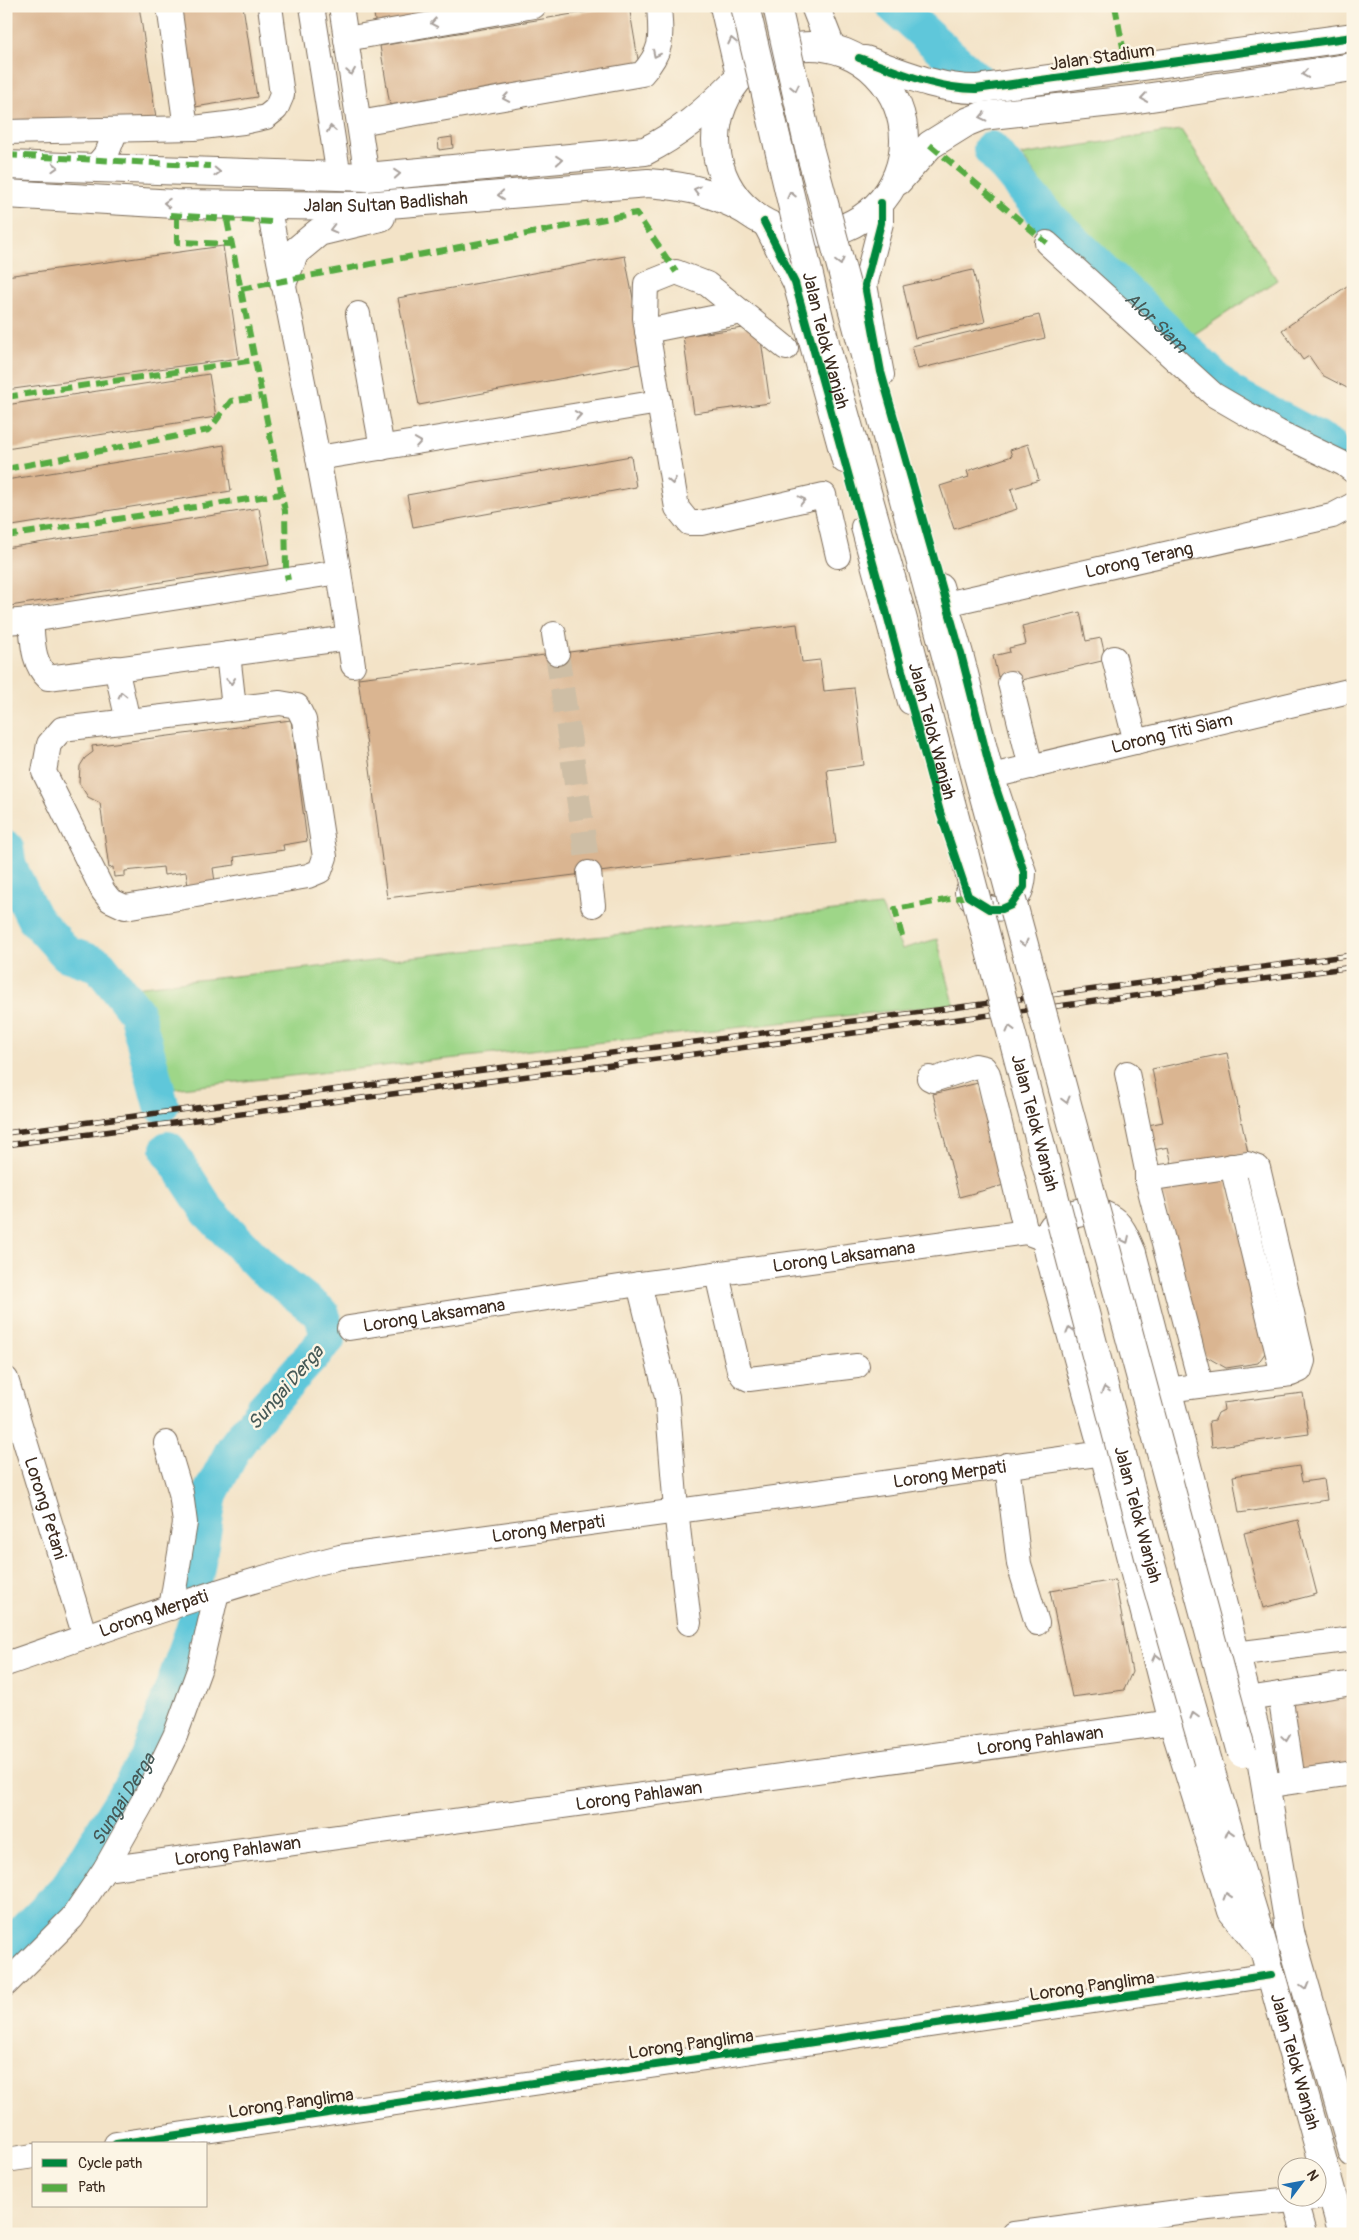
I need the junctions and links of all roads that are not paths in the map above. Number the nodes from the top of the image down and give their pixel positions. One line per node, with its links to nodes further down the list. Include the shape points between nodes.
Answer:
1 (169, 6): 18 (street)
2 (270, 6): 18 (street, via 282,95 276,109 266,117 251,121)
3 (312, 6): 23 (street, one-way to 3)
4 (341, 6): 12 (street)
5 (534, 6): 12 (street, one-way to 12)
6 (659, 6): 17 (street, one-way to 17, via 661,44 652,63 642,74)
7 (724, 6): 16 (main road, one-way to 7)
8 (745, 6): 92 (main road, Jalan Telok Wanjah, one-way to 8, bridge, via 1150,1560 902,616 826,347)
9 (777, 6): 91 (main road, Jalan Telok Wanjah, one-way to 91, bridge, via 808,144)
10 (815, 6): 13 (main road)
11 (1353, 37): 14 (main road, Jalan Stadium, via 976,89 938,86)
12 (346, 39): 17 (street, one-way to 17)
13 (831, 47): 14 (main road, Jalan Stadium); 16 (main road, Jalan Sultan Badlishah, via 798,45 774,52)
14 (859, 58): 26 (main road, via 882,77 897,102 905,130 903,159)
15 (1353, 68): 26 (main road, one-way to 26, via 1131,100 982,116 930,145)
16 (736, 80): 24 (main road, Jalan Sultan Badlishah, one-way to 16, via 645,151 692,123); 29 (main road, via 722,103 716,124 719,167 740,204)
17 (359, 123): 24 (street)
18 (186, 128): 19 (street)
19 (116, 130): 20 (street); 22 (street, via 107,153)
20 (6, 132)
21 (6, 165): 22 (main road, Jalan Sultan Badlishah, one-way to 22)
22 (94, 168): 23 (main road, Jalan Sultan Badlishah, one-way to 23)
23 (339, 177): 24 (main road, Jalan Sultan Badlishah)
24 (367, 177)
25 (6, 194): 28 (main road, Jalan Sultan Badlishah, one-way to 25, via 176,204)
26 (887, 195): 29 (main road, via 856,223 826,234 794,233); 43 (street, via 865,285 881,372)
27 (448, 200): 28 (main road, Jalan Sultan Badlishah, via 364,206); 29 (main road, Jalan Sultan Badlishah, one-way to 27, via 738,204 716,196 648,183); 31 (main road, one-way to 31, via 319,232 295,252)
28 (268, 205): 31 (street)
29 (760, 220): 57 (street, via 795,282 940,812 968,896 989,909 1002,909 1011,905 1024,887 1024,872)
30 (1047, 243): 39 (street, via 1214,395)
31 (283, 281): 38 (street)
32 (742, 312): 34 (street); 34 (street, via 707,284 676,272 646,284); 35 (street)
33 (358, 314): 37 (street)
34 (648, 331): 36 (street)
35 (786, 348)
36 (659, 402): 37 (street, one-way to 36); 41 (street, one-way to 41, via 677,508 689,523 824,495)
37 (382, 448): 38 (street)
38 (318, 458): 42 (street)
39 (1353, 471)
40 (1353, 504): 43 (street, Lorong Terang, via 1332,516)
41 (838, 556)
42 (339, 572): 44 (street); 46 (street)
43 (946, 604): 57 (street)
44 (30, 620): 45 (street); 50 (street, via 36,661 48,678)
45 (6, 622)
46 (349, 638): 47 (street); 49 (street)
47 (228, 654): 50 (street); 53 (street, one-way to 53)
48 (1114, 658): 55 (street)
49 (353, 665)
50 (116, 668): 54 (street, one-way to 50)
51 (1010, 683): 56 (street)
52 (1353, 690): 55 (street, Lorong Titi Siam)
53 (234, 708): 54 (street); 54 (street, via 280,703 297,706 304,720 325,857 320,871 308,876 125,908 110,900 103,891 44,772 48,744 62,729)
54 (128, 721)
55 (1136, 742): 56 (street, Lorong Titi Siam)
56 (1031, 767): 57 (street, Lorong Titi Siam)
57 (992, 776)
58 (588, 873): 59 (street)
59 (593, 905)
60 (1127, 1073): 62 (street)
61 (929, 1078): 63 (street, via 933,1080 975,1066 984,1068)
62 (1147, 1175): 69 (street); 69 (street, via 1244,1165 1260,1171 1302,1361 1300,1370)
63 (1036, 1236): 64 (street, Lorong Laksamana); 70 (main road, one-way to 70, via 1072,1214 1091,1212 1111,1219 1132,1253); 72 (main road, one-way to 63)
64 (717, 1274): 65 (street, Lorong Laksamana); 67 (street, via 743,1376 749,1379)
65 (639, 1284): 66 (street, Lorong Laksamana); 74 (street, via 667,1397)
66 (349, 1328)
67 (857, 1366)
68 (6, 1379): 79 (street, Lorong Petani)
69 (1201, 1385): 70 (street)
70 (1167, 1390): 81 (main road)
71 (166, 1443): 76 (street, via 182,1493 185,1523)
72 (1104, 1453): 73 (street, Lorong Merpati); 86 (main road, one-way to 72)
73 (1008, 1465): 74 (street, Lorong Merpati); 78 (street, via 1020,1564)
74 (676, 1510): 75 (street, Lorong Merpati, via 340,1557); 77 (street)
75 (218, 1592): 76 (street, Lorong Merpati); 90 (street, via 199,1670 176,1736)
76 (171, 1608): 79 (street, Lorong Merpati)
77 (689, 1623)
78 (1037, 1623)
79 (85, 1637): 82 (street, Lorong Merpati)
80 (1353, 1640): 81 (street)
81 (1236, 1654): 85 (main road)
82 (6, 1664)
83 (1353, 1683): 84 (street)
84 (1280, 1694): 85 (street); 88 (street, one-way to 88)
85 (1247, 1698): 89 (main road)
86 (1172, 1722): 90 (street, Lorong Pahlawan); 92 (main road, one-way to 86, via 1232,1911)
87 (1353, 1773): 88 (street)
88 (1293, 1782): 89 (street)
89 (1265, 1786): 91 (main road)
90 (104, 1869): 93 (street, via 72,1918)
91 (1292, 1944): 95 (main road, Jalan Telok Wanjah, one-way to 95)
92 (1268, 1962): 94 (street, Lorong Panglima); 97 (main road, Jalan Telok Wanjah)
93 (6, 1984)
94 (129, 2142)
95 (1353, 2153)
96 (32, 2156): 98 (street)
97 (1307, 2158)
98 (6, 2160)
99 (1276, 2201): 102 (street)
100 (1312, 2208): 103 (street)
101 (1323, 2208): 104 (main road, Jalan Telok Wanjah)
102 (1014, 2234)
103 (1304, 2234)
104 (1343, 2234)

